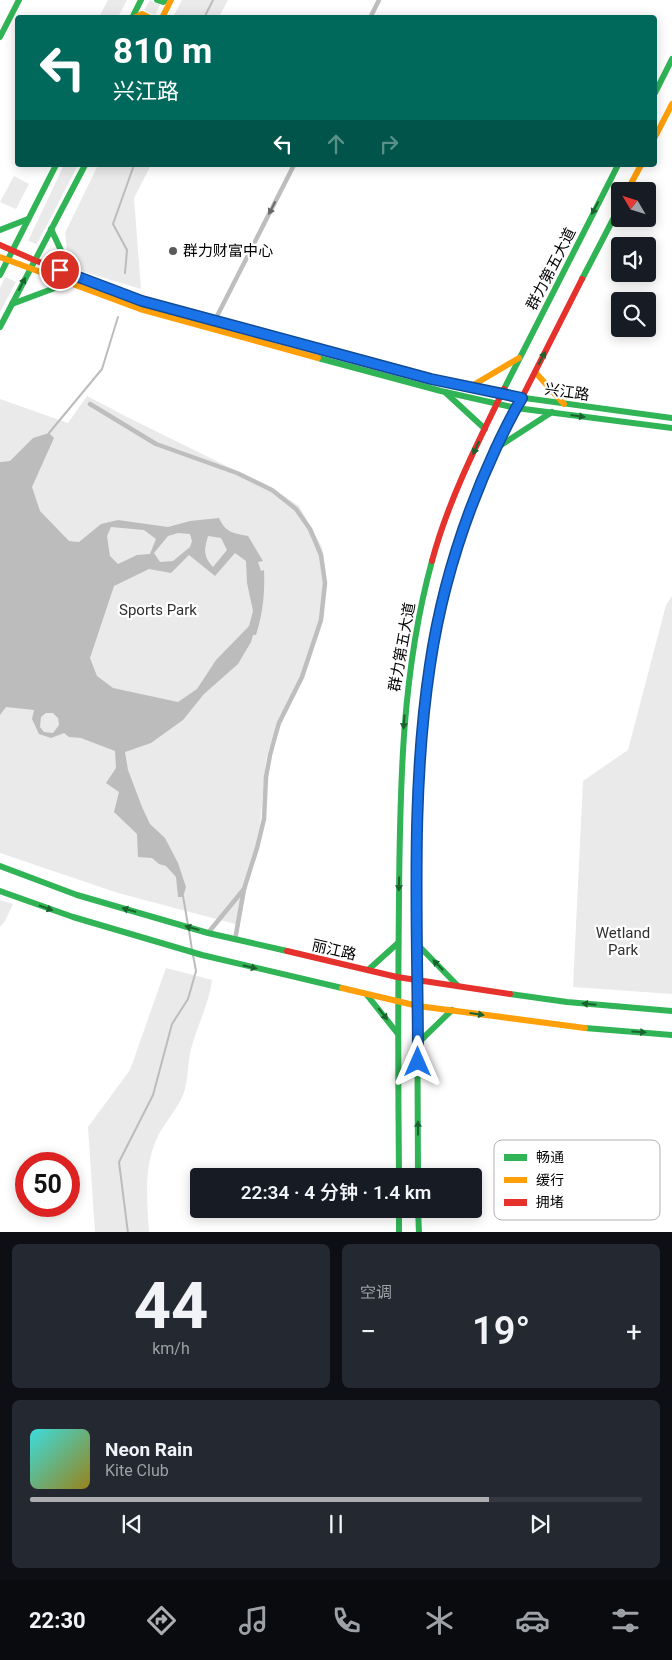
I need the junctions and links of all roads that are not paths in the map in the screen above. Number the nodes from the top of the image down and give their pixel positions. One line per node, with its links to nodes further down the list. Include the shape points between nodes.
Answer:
1 (14, 0): 10 (main road)
2 (19, 0): 11 (main road)
3 (141, 0): 7 (main road)
4 (157, 0): 5 (main road)
5 (170, 0): 8 (main road)
6 (378, 0): 9 (street)
7 (134, 15)
8 (163, 15)
9 (371, 15)
10 (0, 27)
11 (0, 37)
12 (672, 59): 13 (main road)
13 (657, 88)
14 (672, 104): 15 (main road)
15 (657, 133)
16 (55, 167): 22 (main road)
17 (84, 167): 24 (main road)
18 (293, 167): 36 (street, one-way to 36)
19 (617, 167): 39 (main road, 群力第五大道, one-way to 39)
20 (640, 167): 21 (main road)
21 (632, 182)
22 (28, 219): 25 (main road); 27 (main road)
23 (611, 224): 40 (main road, 群力第五大道, one-way to 23)
24 (52, 229): 30 (main road); 32 (main road)
25 (0, 230)
26 (0, 245): 27 (main road, 兴江路)
27 (12, 251): 29 (main road); 30 (main road, 兴江路)
28 (0, 257): 29 (main road, 兴江路)
29 (7, 260): 31 (main road, 兴江路); 33 (main road)
30 (34, 260): 31 (main road); 32 (main road, 兴江路)
31 (30, 269): 34 (main road, 兴江路); 35 (main road, one-way to 31)
32 (72, 274): 36 (main road, 兴江路, via 142,301)
33 (0, 275)
34 (68, 283): 35 (main road); 38 (main road, 兴江路, via 140,309)
35 (12, 304): 37 (main road)
36 (214, 321): 38 (street); 41 (main road, 兴江路)
37 (0, 327)
38 (211, 328): 42 (main road, 兴江路)
39 (520, 357): 41 (main road); 43 (main road, 群力第五大道)
40 (535, 372): 44 (main road, 群力第五大道); 47 (main road)
41 (470, 388): 43 (main road, 兴江路)
42 (445, 392): 46 (main road, 兴江路); 51 (main road)
43 (502, 394): 44 (main road, 兴江路); 46 (main road, 群力第五大道)
44 (522, 398): 47 (main road, 兴江路); 48 (main road, 群力第五大道)
45 (90, 404): 55 (street, via 156,444 237,473 272,490 296,509 310,529 321,555 325,584 321,620 302,677 277,728 266,777 264,818)
46 (496, 404): 48 (main road, 兴江路); 51 (main road, 群力第五大道)
47 (564, 404): 50 (main road, 兴江路)
48 (516, 408): 49 (main road, 兴江路); 53 (main road, 群力第五大道)
49 (552, 412): 52 (main road, 兴江路, one-way to 52); 53 (main road)
50 (672, 418)
51 (485, 428): 59 (main road, 群力第五大道, one-way to 59, via 434,554 410,665 400,768)
52 (672, 428)
53 (497, 447): 60 (main road, 群力第五大道, via 470,506 453,560 430,663 424,704 417,823)
54 (0, 866): 57 (main road, 丽江路, one-way to 54, via 77,895)
55 (244, 888): 57 (street); 58 (street)
56 (0, 891): 65 (main road, one-way to 65, via 73,917 202,955)
57 (208, 933): 58 (main road, 丽江路)
58 (235, 940): 61 (main road, 丽江路)
59 (398, 943): 61 (main road); 62 (main road, 群力第五大道)
60 (417, 944): 63 (main road, 群力第五大道); 64 (main road, one-way to 60)
61 (368, 970): 62 (main road, 丽江路)
62 (397, 977): 63 (main road, 丽江路); 66 (main road, 群力第五大道)
63 (418, 980): 64 (main road, 丽江路); 67 (main road, 群力第五大道)
64 (458, 986): 69 (main road, 丽江路, one-way to 64, via 567,1002)
65 (367, 995): 66 (main road); 70 (main road, one-way to 70)
66 (398, 1001): 67 (main road); 70 (main road, 群力第五大道)
67 (418, 1006): 68 (main road); 72 (main road, 群力第五大道)
68 (452, 1010): 71 (main road, one-way to 71, via 577,1027); 72 (main road)
69 (672, 1011)
70 (398, 1034): 73 (main road, 群力第五大道)
71 (672, 1034)
72 (418, 1043): 74 (main road, 群力第五大道, one-way to 72)
73 (399, 1168)
74 (418, 1168)
75 (399, 1218): 77 (main road)
76 (418, 1218): 78 (main road)
77 (399, 1232)
78 (418, 1232)

